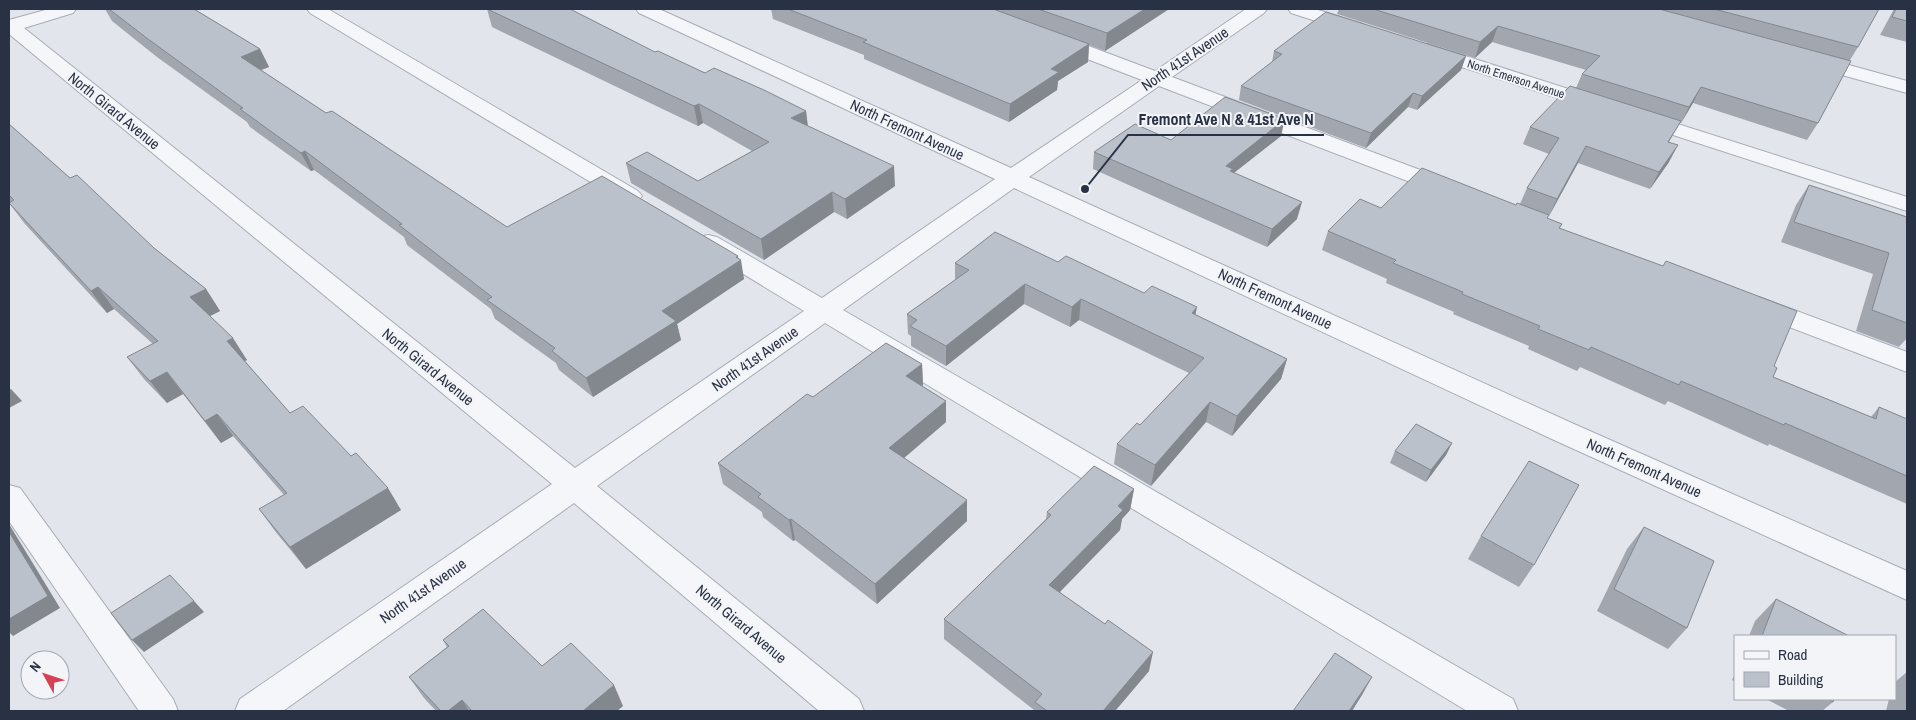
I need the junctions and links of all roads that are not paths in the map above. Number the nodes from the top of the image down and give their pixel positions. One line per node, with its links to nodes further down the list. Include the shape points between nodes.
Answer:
1 (67, 9): 6 (street)
2 (316, 9): 16 (street)
3 (645, 9): 13 (street, North Fremont Avenue)
4 (1258, 9): 11 (street, North 41st Avenue)
5 (1297, 9): 8 (street)
6 (10, 26): 21 (street, North Girard Avenue)
7 (1036, 33): 11 (street)
8 (1372, 33)
9 (1410, 45): 15 (street, North Emerson Avenue)
10 (1794, 56): 12 (street)
11 (1157, 78): 13 (street, North 41st Avenue); 14 (street)
12 (1907, 87)
13 (1013, 179): 19 (street, North 41st Avenue); 23 (street, North Fremont Avenue)
14 (1462, 194)
15 (1907, 204)
16 (655, 210)
17 (688, 230): 19 (street)
18 (1740, 299): 20 (street)
19 (824, 311): 21 (street, North 41st Avenue); 27 (street)
20 (1907, 362)
21 (574, 485): 25 (street, North 41st Avenue); 26 (street, North Girard Avenue)
22 (9, 497): 24 (street)
23 (1907, 586)
24 (160, 711)
25 (252, 711)
26 (846, 711)
27 (1500, 711)

